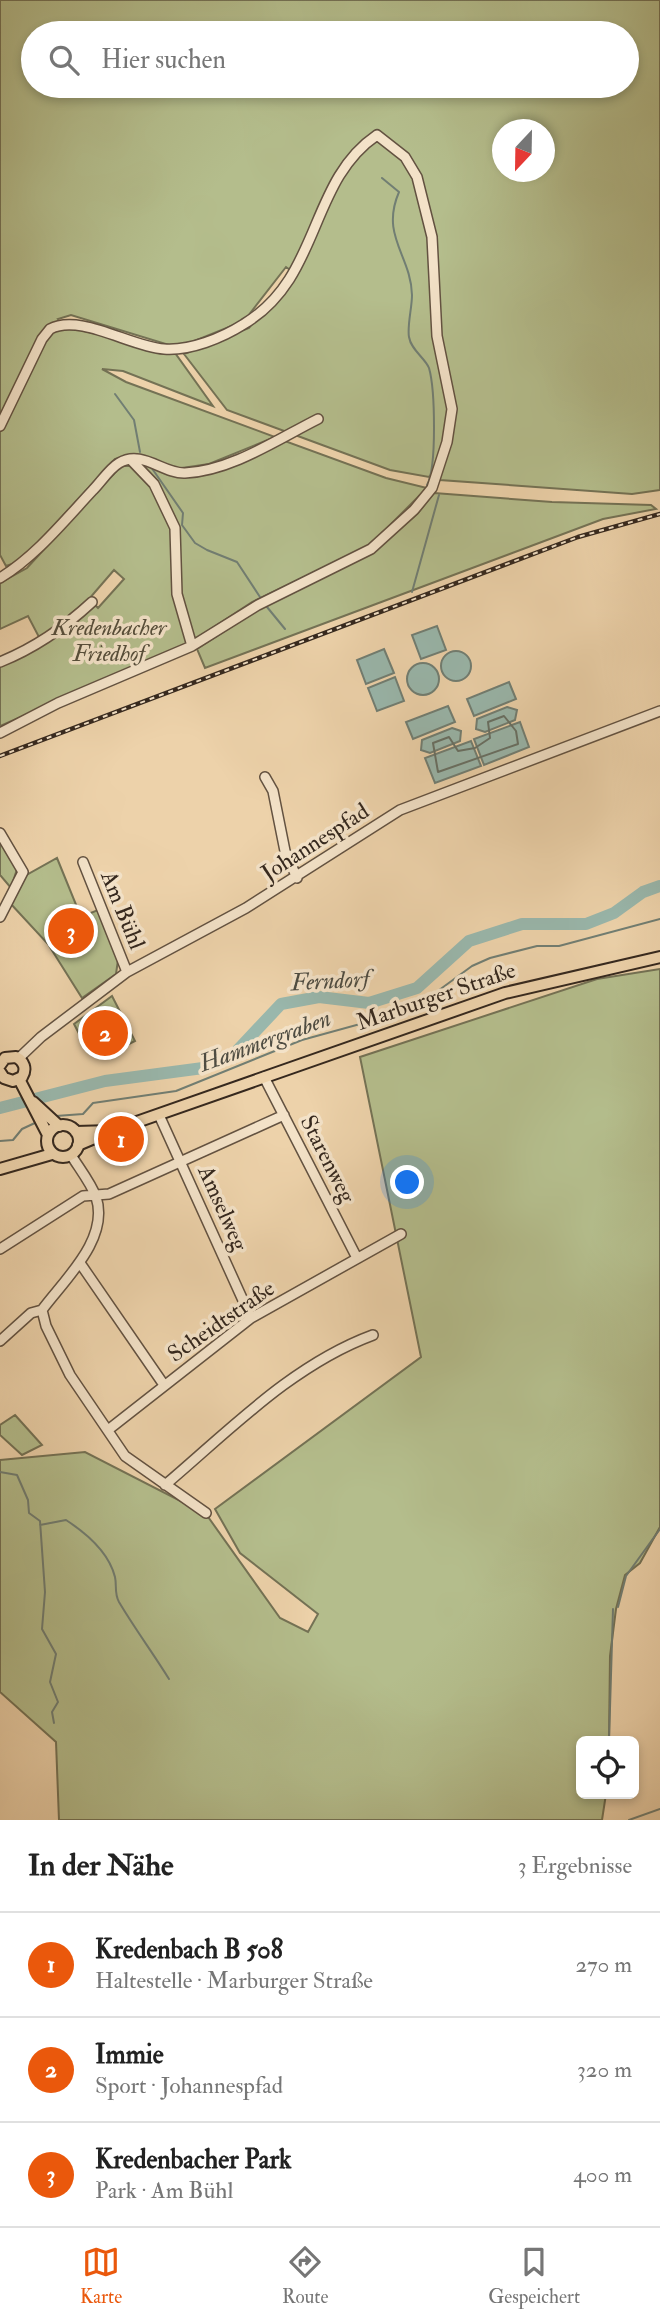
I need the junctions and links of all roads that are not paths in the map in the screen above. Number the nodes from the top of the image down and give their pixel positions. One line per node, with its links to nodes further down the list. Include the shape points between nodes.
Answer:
1 (318, 419): 3 (street, via 210,469 184,473 144,459)
2 (0, 426): 6 (street, via 50,330 72,326 148,347 177,349 190,348 243,325 292,279 321,212 355,152 377,135 405,157 423,195 432,237 438,336 452,409 432,488 371,549 258,605)
3 (132, 461): 4 (street, via 120,462 23,565); 6 (street, via 154,484 175,528 177,594)
4 (0, 578)
5 (92, 602): 7 (street, via 64,626)
6 (192, 646): 9 (street, via 58,702)
7 (0, 662)
8 (660, 710): 13 (street, Johannespfad, via 400,810)
9 (0, 733)
10 (265, 777): 13 (street, via 273,791 285,852)
11 (0, 833): 14 (street, via 23,872)
12 (83, 862): 16 (street, Am Bühl)
13 (297, 878): 16 (street, Johannespfad)
14 (0, 917)
15 (660, 957): 20 (main road, Marburger Straße, via 505,993)
16 (127, 972): 18 (street, Johannespfad)
17 (2, 1057): 18 (main road)
18 (19, 1058): 21 (main road, via 25,1069)
19 (0, 1072): 21 (main road, via 9,1081)
20 (264, 1077): 23 (main road, Marburger Straße); 24 (street, Starenweg)
21 (19, 1079): 22 (main road)
22 (33, 1102): 25 (main road); 28 (main road)
23 (159, 1115): 26 (main road, Marburger Straße); 31 (street, Amselweg)
24 (284, 1115): 31 (street); 36 (street, Starenweg)
25 (60, 1126): 27 (main road); 28 (main road)
26 (111, 1130): 27 (main road, Marburger Straße); 29 (main road, Marburger Straße)
27 (75, 1132): 29 (main road)
28 (49, 1144): 30 (main road, via 62,1157); 32 (main road)
29 (78, 1145): 30 (main road)
30 (71, 1155): 33 (street)
31 (182, 1163): 33 (street, via 109,1194); 39 (street, Amselweg)
32 (0, 1168)
33 (96, 1195): 35 (street, via 83,1196); 37 (street, via 97,1220)
34 (401, 1234): 36 (street, Scheidtstraße)
35 (0, 1249)
36 (357, 1258): 39 (street, Scheidtstraße)
37 (79, 1263): 38 (street); 42 (street)
38 (42, 1311): 41 (street, via 32,1313); 43 (street, via 70,1375)
39 (251, 1318): 42 (street, Scheidtstraße)
40 (373, 1335): 44 (street, via 337,1348 295,1376)
41 (0, 1340)
42 (164, 1385): 43 (street, Scheidtstraße)
43 (108, 1430): 44 (street, via 125,1456)
44 (165, 1485): 45 (street)
45 (206, 1513)

